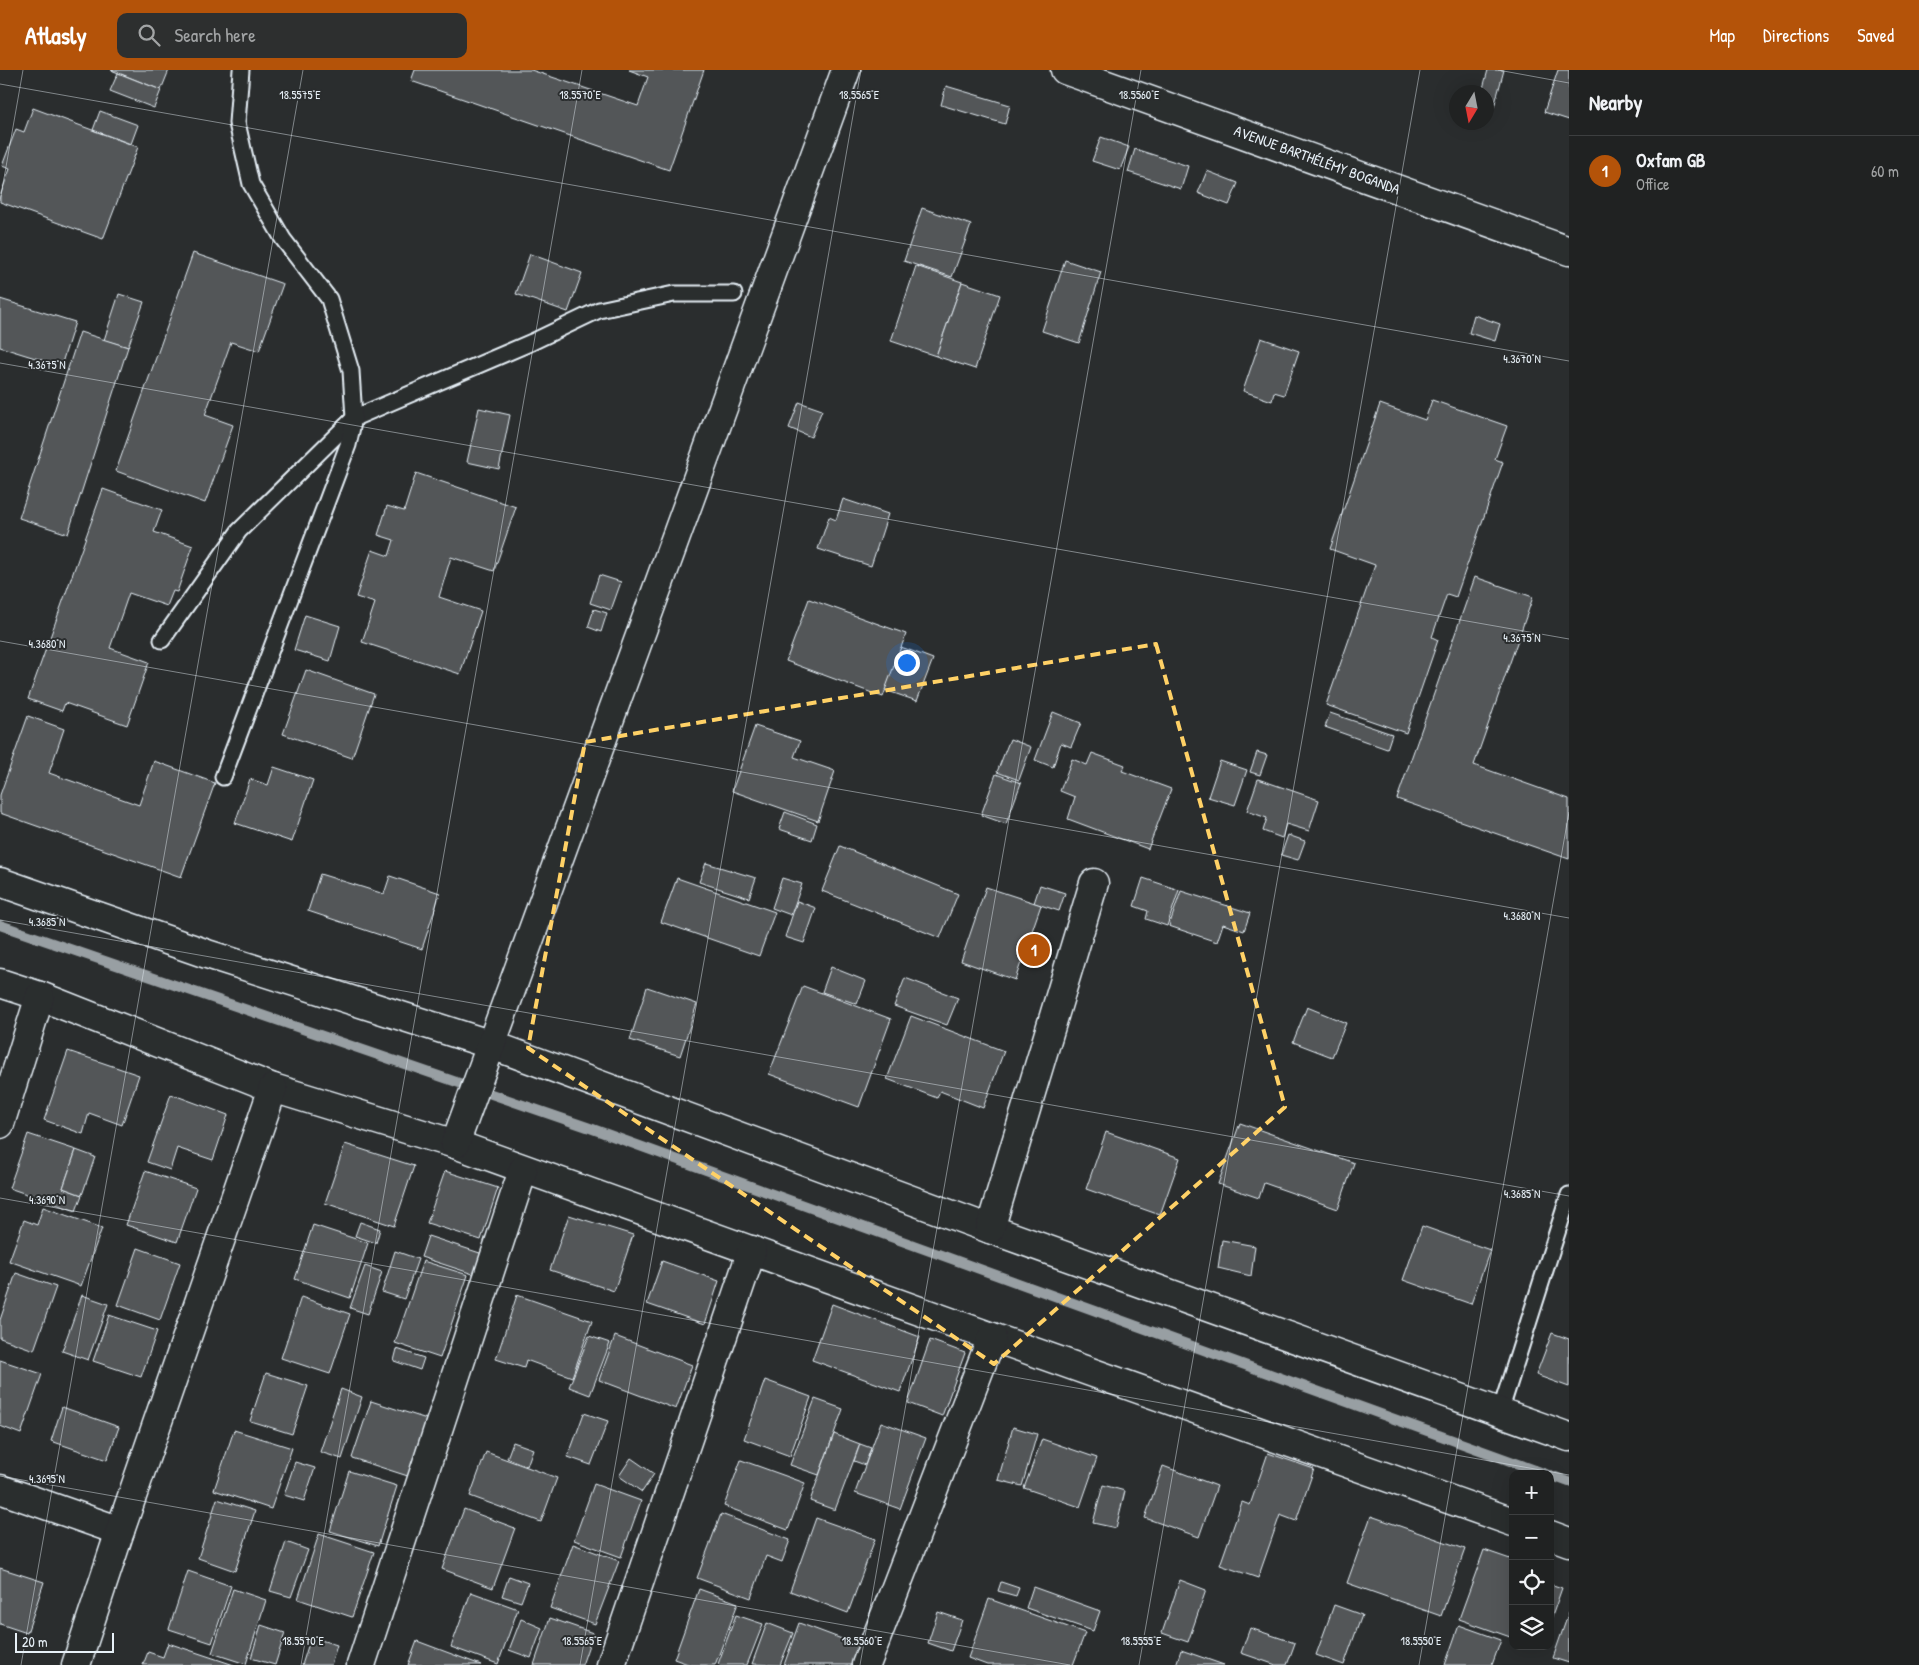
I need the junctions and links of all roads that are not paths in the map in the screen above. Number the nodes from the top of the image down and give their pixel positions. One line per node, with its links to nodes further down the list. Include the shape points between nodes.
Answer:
1 (241, 70): 6 (lane, via 237,123 251,184 283,239 329,299 351,370)
2 (846, 70): 13 (street)
3 (1065, 70): 4 (street, AVENUE BARTHÉLÉMY BOGANDA)
4 (1569, 251)
5 (734, 294): 6 (lane, via 674,294 599,310 524,346)
6 (354, 418): 7 (lane, via 239,531); 8 (lane, via 348,445)
7 (162, 640)
8 (223, 777)
9 (0, 882): 13 (street, via 206,954)
10 (1094, 883): 19 (street)
11 (0, 982): 12 (street)
12 (40, 996): 14 (street); 15 (street)
13 (492, 1045): 16 (street); 19 (street)
14 (273, 1088): 16 (street); 26 (street)
15 (0, 1124)
16 (455, 1144): 17 (street)
17 (523, 1170): 20 (street); 30 (street)
18 (1569, 1195): 22 (lane)
19 (990, 1229): 22 (street)
20 (752, 1250): 21 (street); 31 (street)
21 (992, 1337): 25 (street); 32 (street)
22 (1500, 1412): 23 (street)
23 (1569, 1437)
24 (0, 1489): 26 (street)
25 (1509, 1521)
26 (120, 1532): 29 (street)
27 (1554, 1536): 28 (street)
28 (1569, 1542)
29 (76, 1665)
30 (361, 1665)
31 (611, 1665)
32 (866, 1665)

